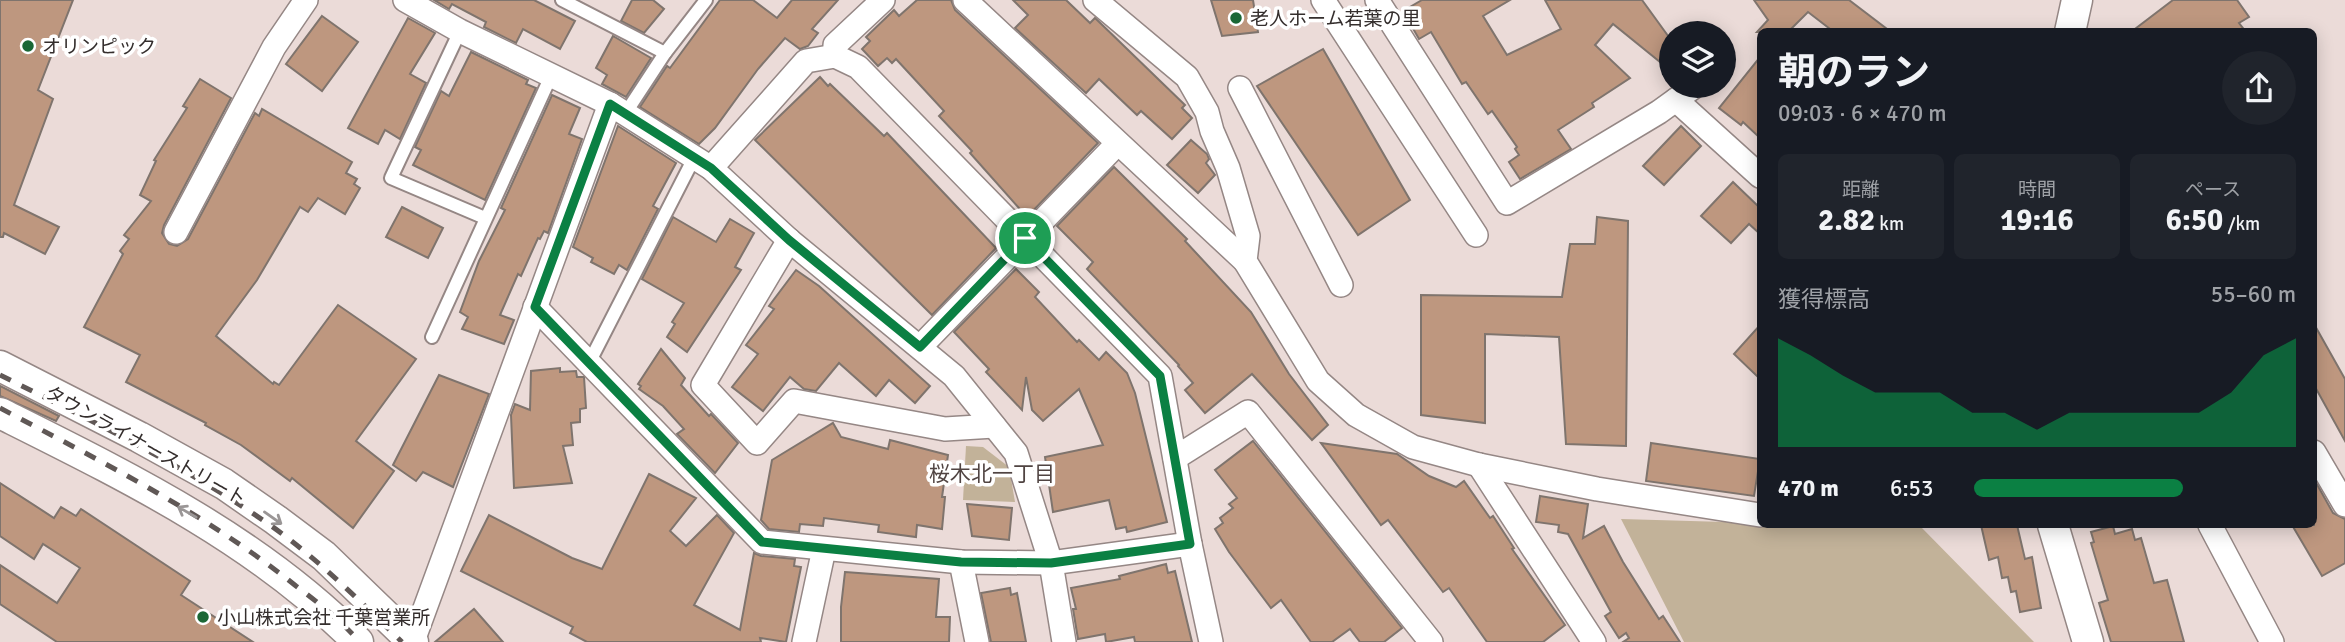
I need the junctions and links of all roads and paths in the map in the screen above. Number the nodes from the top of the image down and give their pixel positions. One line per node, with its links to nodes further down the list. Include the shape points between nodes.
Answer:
1 (306, 0): 24 (street, via 274,47)
2 (405, 0): 12 (street)
3 (562, 0): 13 (lane)
4 (706, 0): 13 (lane)
5 (883, 0): 14 (street, via 835,45)
6 (965, 0): 20 (street)
7 (1095, 0): 28 (street, via 1187,77 1207,111 1248,236)
8 (1323, 0): 25 (street)
9 (1377, 0): 18 (street, via 1507,203)
10 (2077, 0): 11 (street)
11 (2071, 28)
12 (460, 31): 15 (street); 23 (lane, via 391,178)
13 (665, 53): 19 (lane)
14 (835, 56): 21 (street, via 806,61); 26 (street, via 858,67)
15 (551, 76): 19 (street); 23 (lane)
16 (1240, 88): 29 (street)
17 (1679, 98): 18 (street)
18 (1676, 100): 22 (street)
19 (618, 109): 21 (street); 30 (street)
20 (1118, 144): 26 (street); 28 (street)
21 (703, 163): 27 (street); 33 (lane)
22 (1757, 173)
23 (485, 218): 31 (lane)
24 (176, 232)
25 (1476, 235)
26 (1025, 238): 32 (street); 38 (street, via 1160,376)
27 (789, 240): 32 (street); 36 (street, via 703,385 757,443 794,401 945,429)
28 (1245, 261): 39 (street, via 1318,381 1356,415 1413,447)
29 (1341, 285)
30 (535, 307): 33 (street); 49 (street)
31 (432, 337)
32 (920, 347): 36 (street, via 954,376)
33 (589, 363): 45 (street, via 762,542)
34 (0, 366): 49 (street, タウンライナーストリート, one-way to 49, via 224,484 324,556)
35 (0, 413): 48 (street, タウンライナーストリート, one-way to 35, via 256,556 201,520)
36 (994, 426): 47 (street, via 1016,453)
37 (2317, 457): 40 (street)
38 (1175, 458): 44 (street); 54 (street, via 1248,412)
39 (1479, 466): 41 (street); 55 (street)
40 (2345, 505)
41 (1757, 515)
42 (2054, 528): 56 (street)
43 (2212, 528): 57 (street)
44 (1190, 544): 47 (street); 53 (street)
45 (824, 549): 46 (street); 50 (street)
46 (961, 562): 47 (street); 51 (street)
47 (1051, 563): 52 (street)
48 (358, 642)
49 (413, 642)
50 (804, 642)
51 (977, 642)
52 (1064, 642)
53 (1211, 642)
54 (1431, 642)
55 (1594, 642)
56 (2088, 642)
57 (2272, 642)

